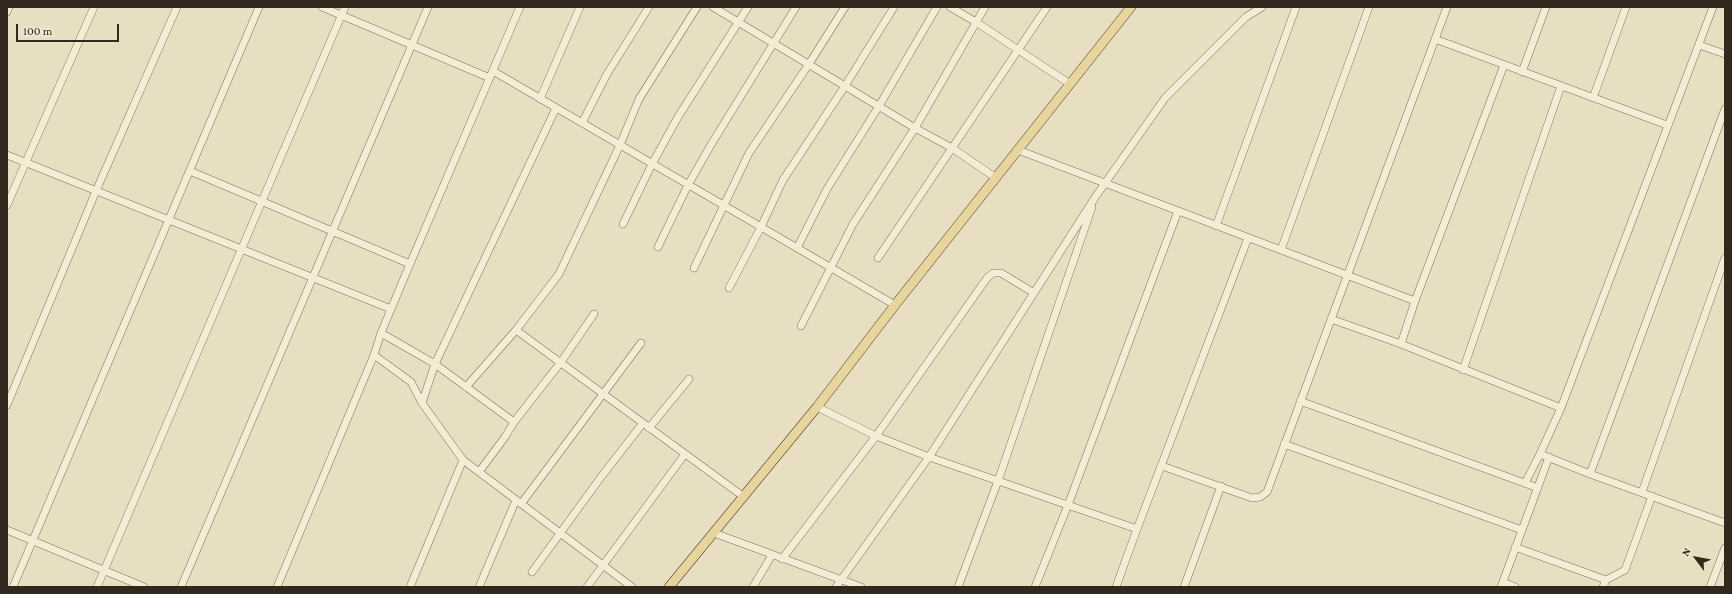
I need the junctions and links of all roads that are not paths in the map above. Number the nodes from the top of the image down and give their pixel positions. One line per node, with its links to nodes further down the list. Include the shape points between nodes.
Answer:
1 (9, 7): 29 (street)
2 (94, 7): 58 (street)
3 (177, 7): 64 (street)
4 (259, 7): 60 (street)
5 (322, 7): 30 (street)
6 (345, 7): 30 (street)
7 (428, 7): 35 (street)
8 (520, 7): 42 (street)
9 (580, 7): 47 (street)
10 (649, 7): 51 (street, via 607,74)
11 (697, 7): 54 (street, via 639,99)
12 (713, 7): 31 (street)
13 (748, 7): 31 (street)
14 (796, 7): 34 (street)
15 (845, 7): 39 (street)
16 (894, 7): 44 (street)
17 (936, 7): 48 (street)
18 (950, 7): 32 (street)
19 (985, 7): 32 (street)
20 (1047, 7): 37 (street)
21 (1131, 7): 43 (main road)
22 (1262, 7): 62 (street, via 1246,17 1165,98)
23 (1296, 7): 72 (street)
24 (1369, 7): 79 (street)
25 (1447, 7): 33 (street)
26 (1546, 7): 41 (street)
27 (1626, 7): 46 (street)
28 (1713, 7): 36 (street)
29 (7, 12)
30 (342, 16): 35 (street); 66 (street)
31 (738, 22): 34 (street); 59 (street, via 678,117)
32 (976, 22): 37 (street); 53 (street)
33 (1435, 39): 40 (street); 85 (street)
34 (773, 43): 39 (street); 63 (street)
35 (412, 45): 42 (street); 74 (street)
36 (1699, 45): 38 (street); 52 (street)
37 (1019, 51): 43 (street); 55 (street)
38 (1725, 54)
39 (809, 64): 44 (street); 68 (street, via 749,153)
40 (1504, 65): 41 (street); 89 (street)
41 (1522, 72): 45 (street)
42 (492, 75): 47 (street); 82 (street)
43 (1070, 84): 56 (main road)
44 (845, 86): 48 (street); 73 (street, via 783,180)
45 (1560, 86): 46 (street); 102 (street)
46 (1593, 98): 52 (street)
47 (540, 99): 49 (street)
48 (879, 106): 53 (street); 77 (street, via 827,189)
49 (556, 108): 51 (street); 101 (street)
50 (1725, 108): 122 (street)
51 (582, 123): 54 (street)
52 (1667, 125): 110 (street)
53 (915, 128): 55 (street); 83 (street, via 853,224)
54 (620, 145): 59 (street); 95 (street, via 559,274)
55 (952, 148): 61 (street); 80 (street)
56 (1018, 150): 61 (main road); 62 (street)
57 (7, 155): 58 (street)
58 (25, 162): 64 (street); 67 (street)
59 (652, 164): 63 (street); 71 (street)
60 (190, 171): 66 (street); 70 (street)
61 (996, 178): 90 (main road)
62 (1105, 183): 65 (street); 69 (street)
63 (688, 185): 68 (street); 76 (street)
64 (96, 191): 70 (street); 108 (street)
65 (1096, 196): 88 (street); 123 (street)
66 (262, 201): 74 (street); 78 (street)
67 (7, 205)
68 (724, 206): 73 (street); 84 (street)
69 (1178, 211): 72 (street); 131 (street)
70 (170, 220): 78 (street); 138 (street)
71 (624, 224)
72 (1216, 226): 75 (street)
73 (761, 227): 77 (street); 87 (street)
74 (332, 231): 82 (street); 86 (street)
75 (1248, 238): 79 (street); 120 (street)
76 (658, 247)
77 (797, 248): 83 (street)
78 (241, 249): 86 (street); 144 (street)
79 (1281, 250): 85 (street)
80 (878, 258)
81 (1725, 258): 127 (street)
82 (410, 264): 91 (street)
83 (830, 267): 90 (street); 94 (street)
84 (694, 268)
85 (1348, 276): 89 (street); 93 (street)
86 (313, 278): 91 (street); 152 (street)
87 (729, 288)
88 (1034, 294): 113 (street, via 1001,273 993,273 987,278); 117 (street)
89 (1414, 301): 98 (street)
90 (895, 305): 109 (main road)
91 (391, 309): 96 (street)
92 (594, 314): 100 (street)
93 (1331, 319): 98 (street); 106 (street)
94 (801, 326)
95 (516, 330): 100 (street); 104 (street)
96 (381, 333): 99 (street); 101 (street)
97 (641, 343): 105 (street)
98 (1401, 344): 102 (street)
99 (374, 356): 107 (street, via 411,382); 153 (street)
100 (560, 362): 105 (street); 111 (street)
101 (435, 364): 104 (street); 107 (street)
102 (1463, 370): 110 (street)
103 (689, 379): 112 (street)
104 (466, 387): 111 (street)
105 (603, 394): 112 (street); 130 (street)
106 (1300, 400): 114 (street); 124 (street)
107 (422, 403): 119 (street)
108 (7, 405)
109 (817, 407): 113 (street); 129 (main road)
110 (1561, 408): 116 (street)
111 (514, 422): 121 (street)
112 (646, 426): 115 (street); 136 (street)
113 (876, 436): 117 (street); 142 (street)
114 (1284, 444): 125 (street, via 1267,492 1260,497 1252,498); 135 (street)
115 (685, 454): 129 (street); 143 (street)
116 (1540, 454): 118 (street); 124 (street)
117 (929, 457): 123 (street); 146 (street)
118 (1549, 457): 122 (street); 126 (street)
119 (463, 460): 121 (street); 154 (street)
120 (1162, 466): 125 (street); 133 (street)
121 (478, 472): 130 (street)
122 (1590, 474): 127 (street)
123 (998, 481): 131 (street); 162 (street)
124 (1524, 483): 126 (street)
125 (1221, 486): 165 (street)
126 (1538, 488): 135 (street)
127 (1642, 492): 128 (street)
128 (1652, 496): 132 (street); 147 (street, via 1624,570)
129 (744, 497): 137 (main road)
130 (518, 502): 136 (street); 155 (street)
131 (1068, 505): 133 (street); 163 (street)
132 (1725, 523)
133 (1137, 529): 164 (street)
134 (7, 530): 138 (street)
135 (1522, 530): 139 (street)
136 (560, 533): 143 (street); 145 (street)
137 (714, 533): 141 (street); 158 (main road)
138 (33, 541): 144 (street); 149 (street)
139 (1515, 547): 147 (street); 148 (street)
140 (1725, 548): 167 (street)
141 (772, 556): 142 (street); 159 (street)
142 (782, 559): 146 (street)
143 (603, 565): 156 (street); 157 (street)
144 (104, 570): 150 (street); 151 (street)
145 (532, 572)
146 (841, 580): 160 (street); 161 (street)
147 (1605, 584)
148 (1502, 585): 166 (street)
149 (13, 587)
150 (97, 587)
151 (144, 587)
152 (181, 587)
153 (277, 587)
154 (410, 587)
155 (479, 587)
156 (587, 587)
157 (632, 587)
158 (669, 587)
159 (752, 587)
160 (836, 587)
161 (861, 587)
162 (958, 587)
163 (1035, 587)
164 (1116, 587)
165 (1184, 587)
166 (1516, 587)
167 (1710, 587)

